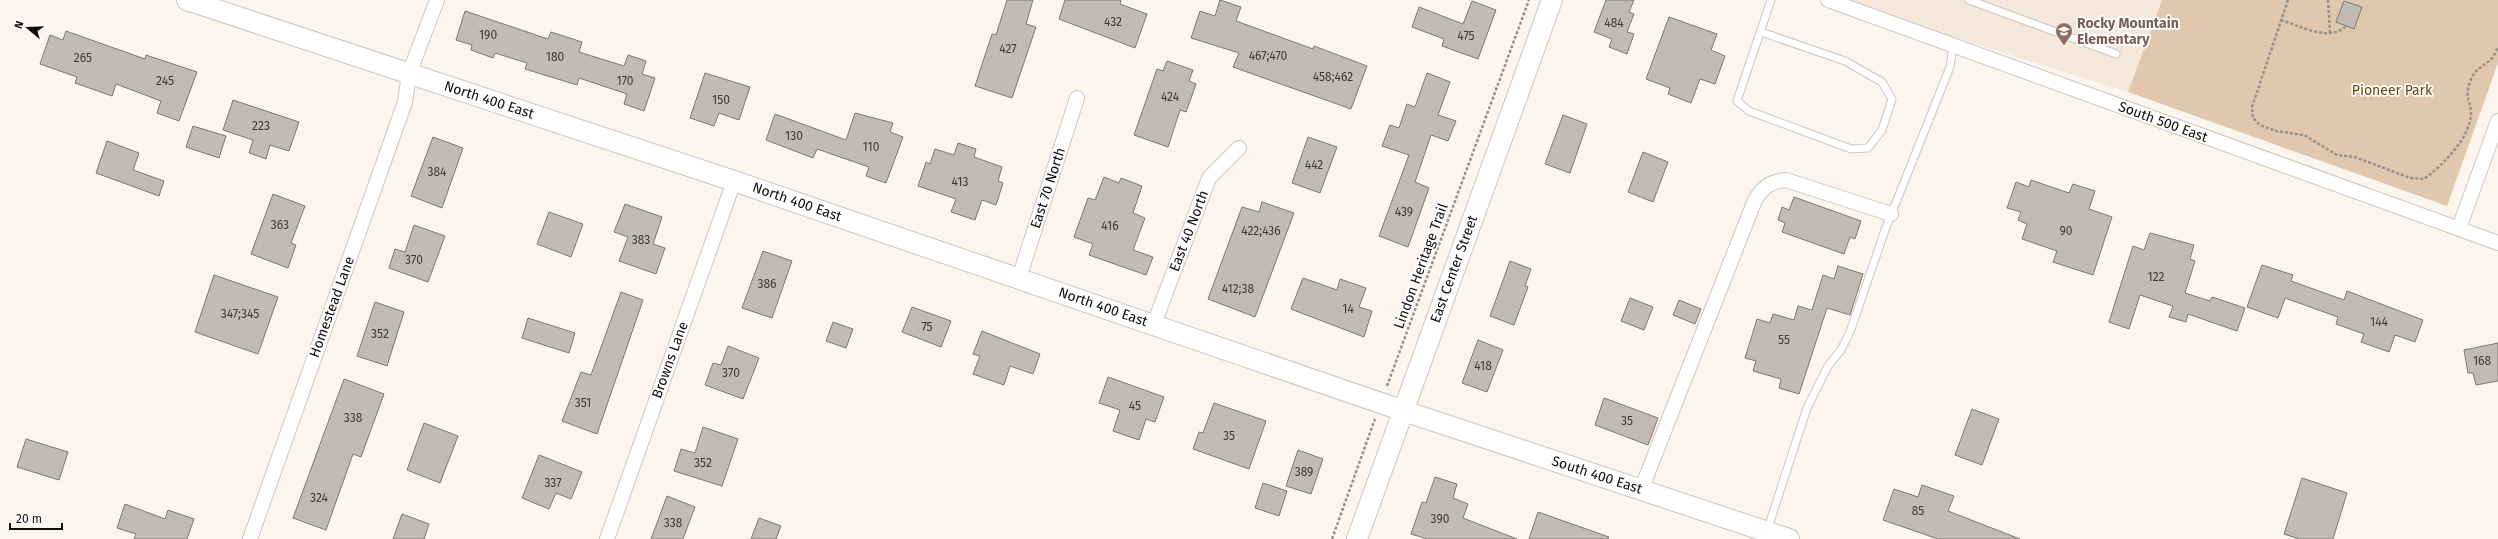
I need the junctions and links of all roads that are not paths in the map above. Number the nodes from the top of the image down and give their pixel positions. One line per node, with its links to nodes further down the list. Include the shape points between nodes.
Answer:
1 (187, 0): 10 (street, North 400 East)
2 (437, 0): 10 (street, Homestead Lane)
3 (1552, 0): 20 (street, East Center Street)
4 (1772, 0): 7 (lane)
5 (1828, 0): 8 (street, South 500 East)
6 (1969, 0): 9 (lane)
7 (1761, 32): 7 (lane, via 1845,61 1882,82 1892,99 1882,130 1868,148 1851,149 1749,111 1737,101)
8 (1954, 46): 15 (lane, via 1950,67); 16 (street, South 500 East)
9 (2116, 54)
10 (409, 74): 14 (street, North 400 East); 23 (street, Homestead Lane, via 405,102)
11 (1076, 98): 18 (street, East 70 North)
12 (2498, 121): 16 (street)
13 (1239, 148): 19 (street, East 40 North, via 1210,178)
14 (734, 181): 18 (street, North 400 East); 24 (street, Browns Lane)
15 (1891, 214): 21 (street, via 1786,180 1777,181 1761,190); 22 (lane, via 1850,332 1841,350 1828,366 1807,408)
16 (2459, 228): 17 (street, South 500 East)
17 (2498, 243)
18 (1019, 278): 19 (street, North 400 East)
19 (1154, 324): 20 (street, North 400 East)
20 (1404, 411): 21 (street, South 400 East); 25 (street, East Center Street)
21 (1641, 490): 22 (street, South 400 East)
22 (1767, 532): 26 (street, South 400 East)
23 (250, 539)
24 (607, 539)
25 (1357, 539)
26 (1789, 539)

